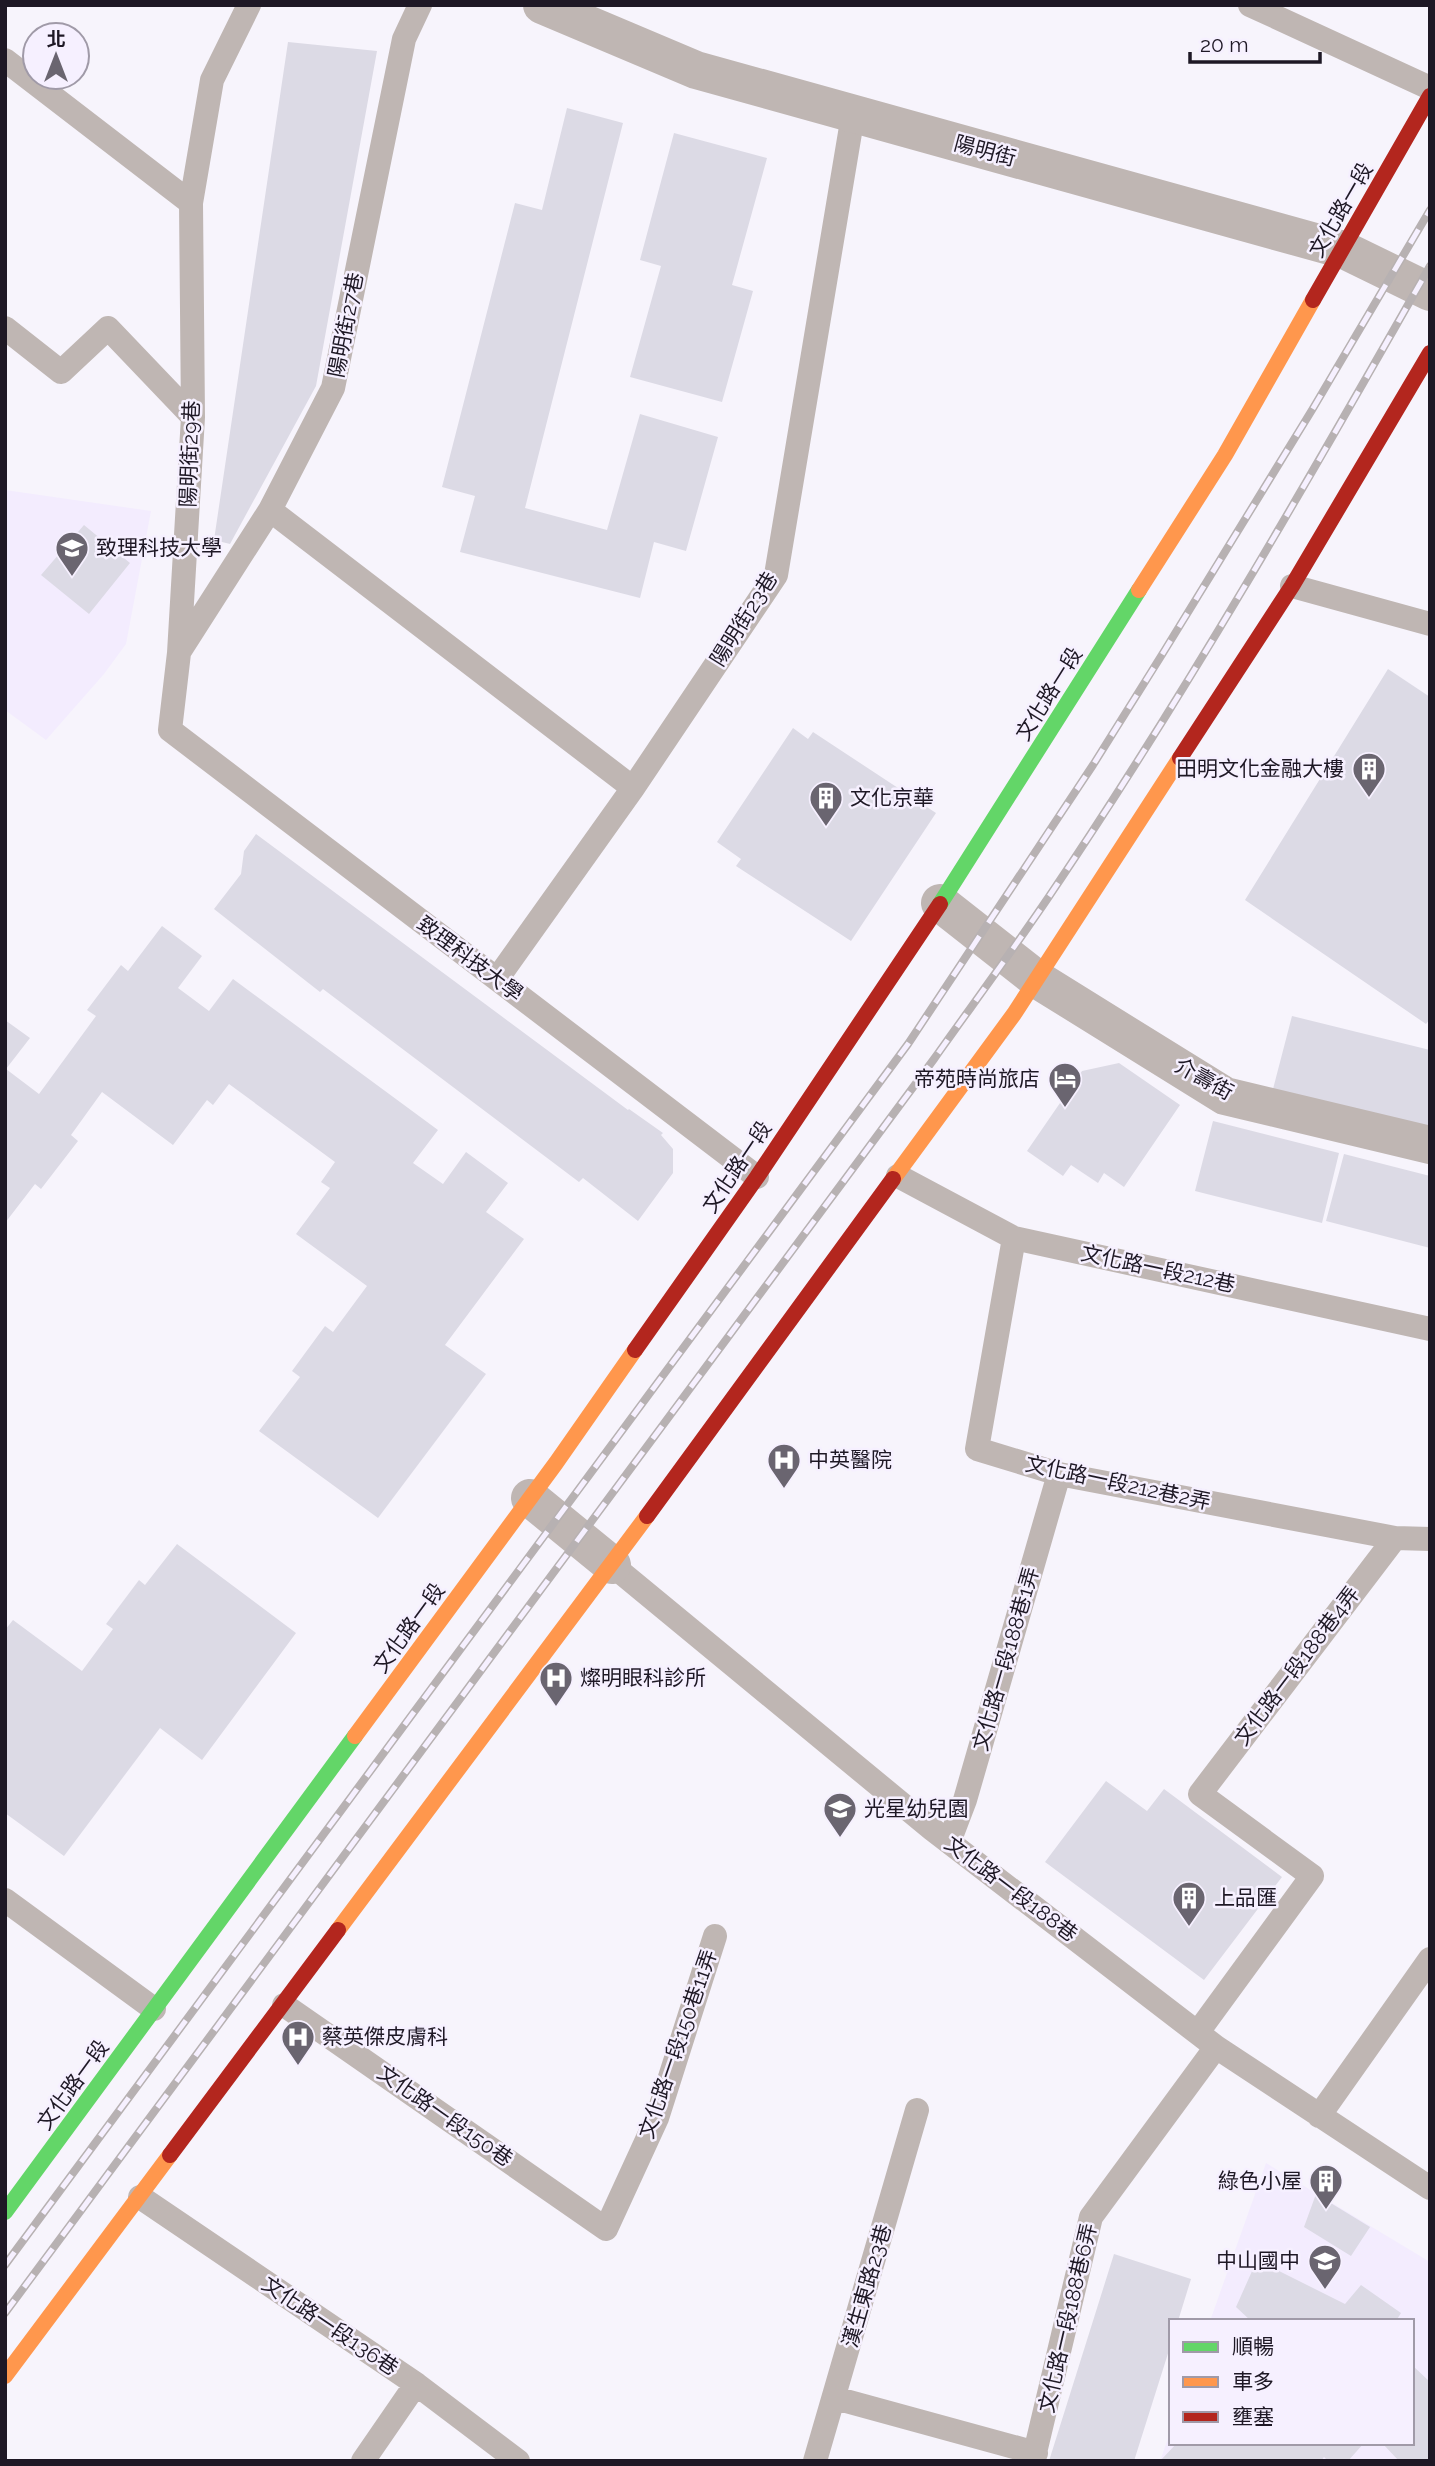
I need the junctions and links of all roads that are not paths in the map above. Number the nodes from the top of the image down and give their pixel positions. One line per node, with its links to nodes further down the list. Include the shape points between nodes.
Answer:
1 (249, 5): 9 (lane, 陽明街29巷, via 212,80)
2 (420, 5): 15 (lane, 陽明街27巷, via 404,39 333,388)
3 (542, 5): 8 (street, 陽明街, via 696,70)
4 (1250, 5): 6 (lane)
5 (5, 60): 9 (lane)
6 (1430, 88)
7 (1430, 96): 10 (main road, 文化路一段)
8 (853, 115): 10 (street, 陽明街); 20 (lane, 陽明街23巷, via 776,575)
9 (191, 202): 14 (lane, 陽明街29巷)
10 (1344, 250): 11 (street, 陽明街); 21 (main road, 文化路一段, via 1225,454)
11 (1430, 292)
12 (5, 328): 14 (lane, via 61,372 108,328)
13 (1430, 353): 16 (main road)
14 (193, 417): 18 (lane, 陽明街29巷)
15 (270, 510): 18 (lane, 陽明街27巷); 20 (lane)
16 (1292, 586): 17 (lane); 23 (main road)
17 (1430, 624)
18 (179, 653): 19 (lane, 陽明街29巷, via 170,730)
19 (182, 740): 22 (lane, 致理科技大學)
20 (633, 788): 22 (lane, 陽明街23巷)
21 (940, 903): 23 (street, 介壽街); 26 (main road, 文化路一段)
22 (497, 979): 26 (lane, 致理科技大學)
23 (1038, 980): 24 (street, 介壽街, via 1225,1096); 25 (main road)
24 (1430, 1144)
25 (898, 1176): 27 (lane, 文化路一段212巷); 33 (main road)
26 (757, 1177): 30 (main road, 文化路一段)
27 (1014, 1238): 28 (lane, 文化路一段212巷); 29 (lane, 文化路一段212巷2弄, via 977,1449)
28 (1430, 1329)
29 (1059, 1474): 31 (lane, 文化路一段212巷2弄); 35 (lane, 文化路一段188巷1弄)
30 (530, 1498): 33 (street); 40 (main road, 文化路一段)
31 (1395, 1538): 32 (lane, 文化路一段212巷2弄); 34 (lane, 文化路一段188巷4弄)
32 (1430, 1539)
33 (612, 1565): 35 (lane, 文化路一段188巷); 39 (main road)
34 (1200, 1794): 41 (lane, 文化路一段188巷6弄, via 1312,1876)
35 (949, 1842): 41 (lane, 文化路一段188巷)
36 (5, 1900): 40 (lane)
37 (715, 1936): 47 (lane, 文化路一段150巷11弄, via 657,2118)
38 (1430, 1959): 43 (lane)
39 (284, 2004): 45 (main road); 47 (lane, 文化路一段150巷)
40 (155, 2009): 46 (main road, 文化路一段)
41 (1207, 2039): 43 (lane, 文化路一段188巷); 51 (lane, 文化路一段188巷6弄, via 1091,2217)
42 (917, 2110): 50 (lane, 漢生東路23巷)
43 (1319, 2116): 44 (lane, 文化路一段188巷)
44 (1430, 2188)
45 (139, 2197): 48 (main road); 49 (lane, 文化路一段136巷)
46 (5, 2213)
47 (606, 2229)
48 (5, 2376)
49 (416, 2384): 52 (lane); 53 (lane, 文化路一段136巷)
50 (835, 2398): 51 (lane); 54 (lane, 漢生東路23巷)
51 (1035, 2457)
52 (363, 2461)
53 (518, 2461)
54 (815, 2461)

